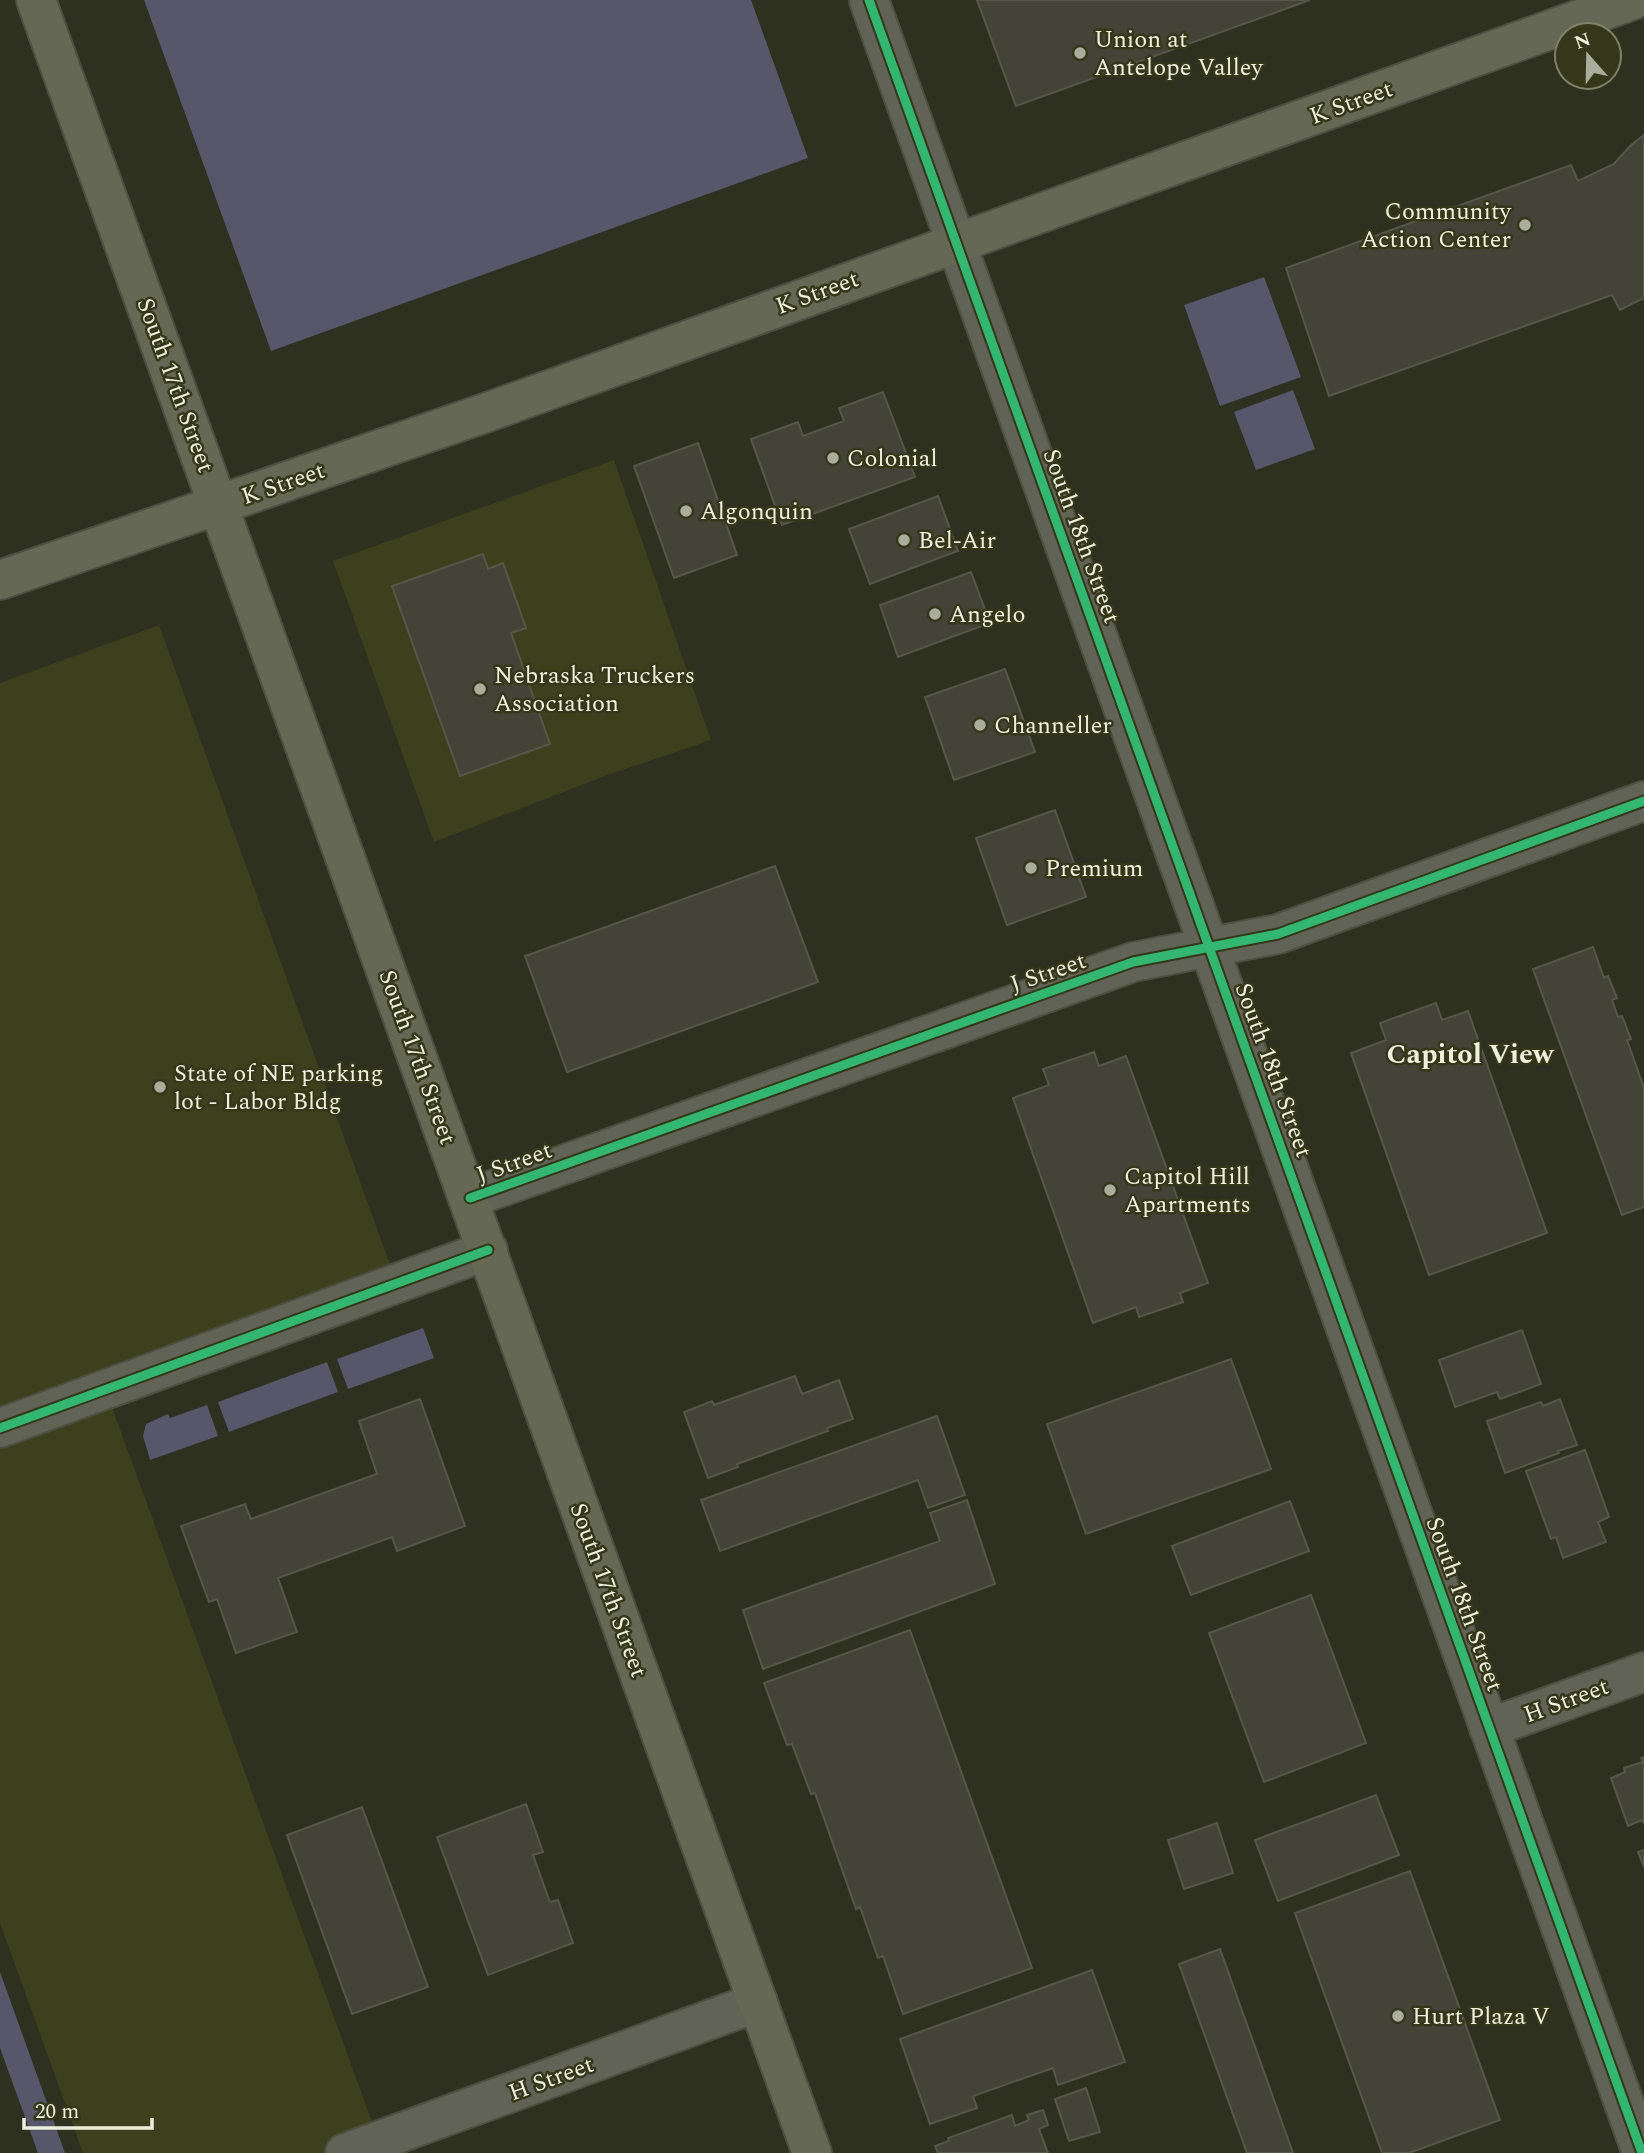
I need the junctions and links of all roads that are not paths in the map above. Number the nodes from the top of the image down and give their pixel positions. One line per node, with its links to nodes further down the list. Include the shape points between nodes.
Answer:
1 (36, 0): 6 (main road, South 17th Street)
2 (869, 0): 5 (street, South 18th Street)
3 (1633, 0): 4 (main road, K Street)
4 (1553, 14): 5 (main road, K Street)
5 (956, 244): 6 (main road, K Street); 9 (street, South 18th Street)
6 (219, 506): 7 (main road, K Street); 10 (main road, South 17th Street)
7 (0, 580)
8 (1644, 801): 9 (street, J Street, via 1278,934)
9 (1210, 946): 10 (street, J Street, via 1133,962); 14 (street, South 18th Street)
10 (470, 1198): 11 (main road, South 17th Street)
11 (488, 1250): 12 (street); 15 (main road, South 17th Street)
12 (0, 1428)
13 (1644, 1672): 14 (street, H Street)
14 (1489, 1728): 18 (street, South 18th Street)
15 (758, 2002): 16 (street, H Street); 17 (main road, South 17th Street)
16 (345, 2153)
17 (812, 2153)
18 (1642, 2153)

